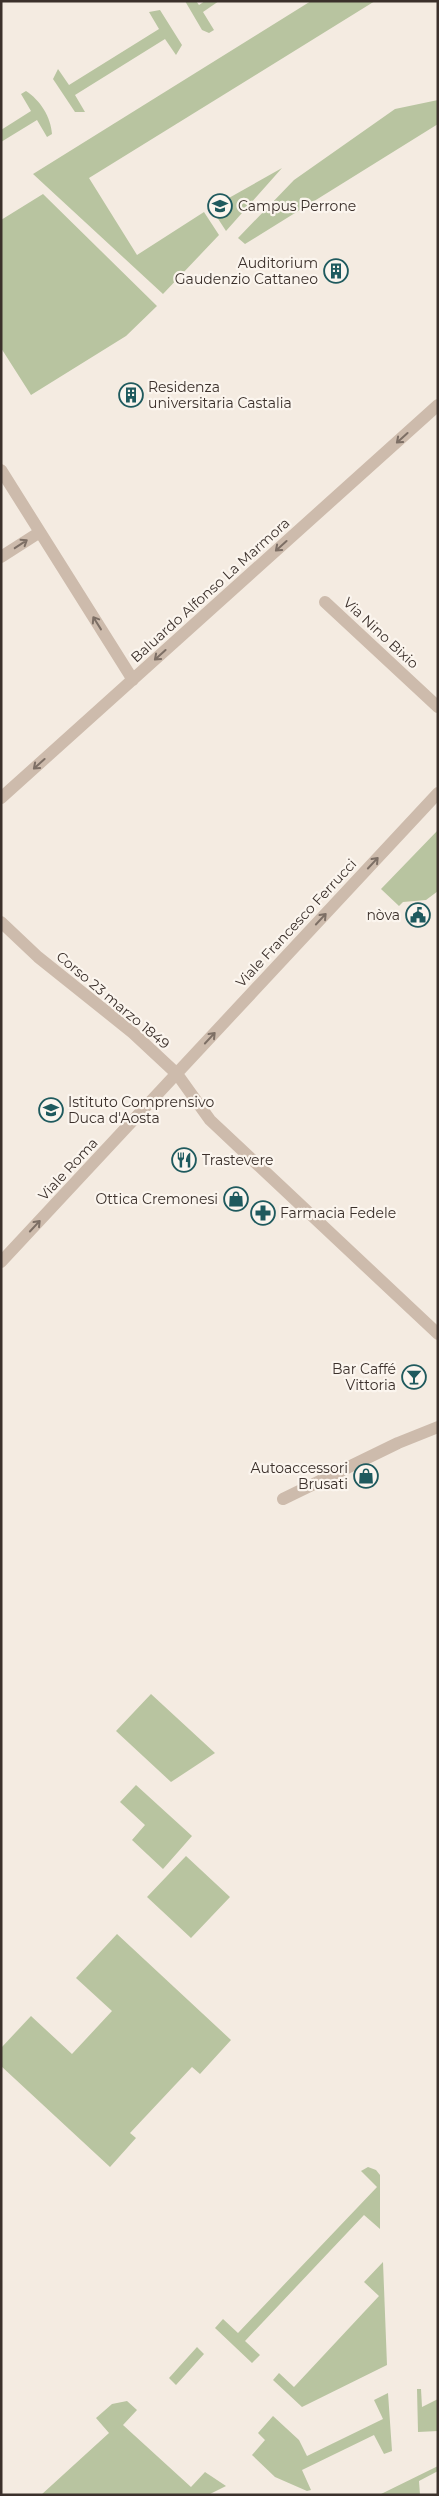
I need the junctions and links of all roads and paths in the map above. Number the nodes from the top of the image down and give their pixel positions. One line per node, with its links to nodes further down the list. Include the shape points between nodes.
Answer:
1 (438, 405): 6 (street, Baluardo Alfonso La Marmora, one-way to 6)
2 (1, 470): 3 (street)
3 (40, 532): 4 (street, one-way to 3); 6 (street, one-way to 3)
4 (1, 557)
5 (325, 602): 7 (street, Via Nino Bixio)
6 (132, 680): 9 (street, Baluardo Alfonso La Marmora, one-way to 9)
7 (438, 707)
8 (438, 794): 11 (street, Viale Francesco Ferrucci, one-way to 8)
9 (1, 798)
10 (1, 922): 11 (street, Corso 23 marzo 1849)
11 (177, 1074): 12 (street, Viale Roma, one-way to 11); 13 (street, Corso 23 marzo 1849, via 210,1120)
12 (1, 1262)
13 (438, 1334)
14 (438, 1427): 15 (street)
15 (283, 1499)

